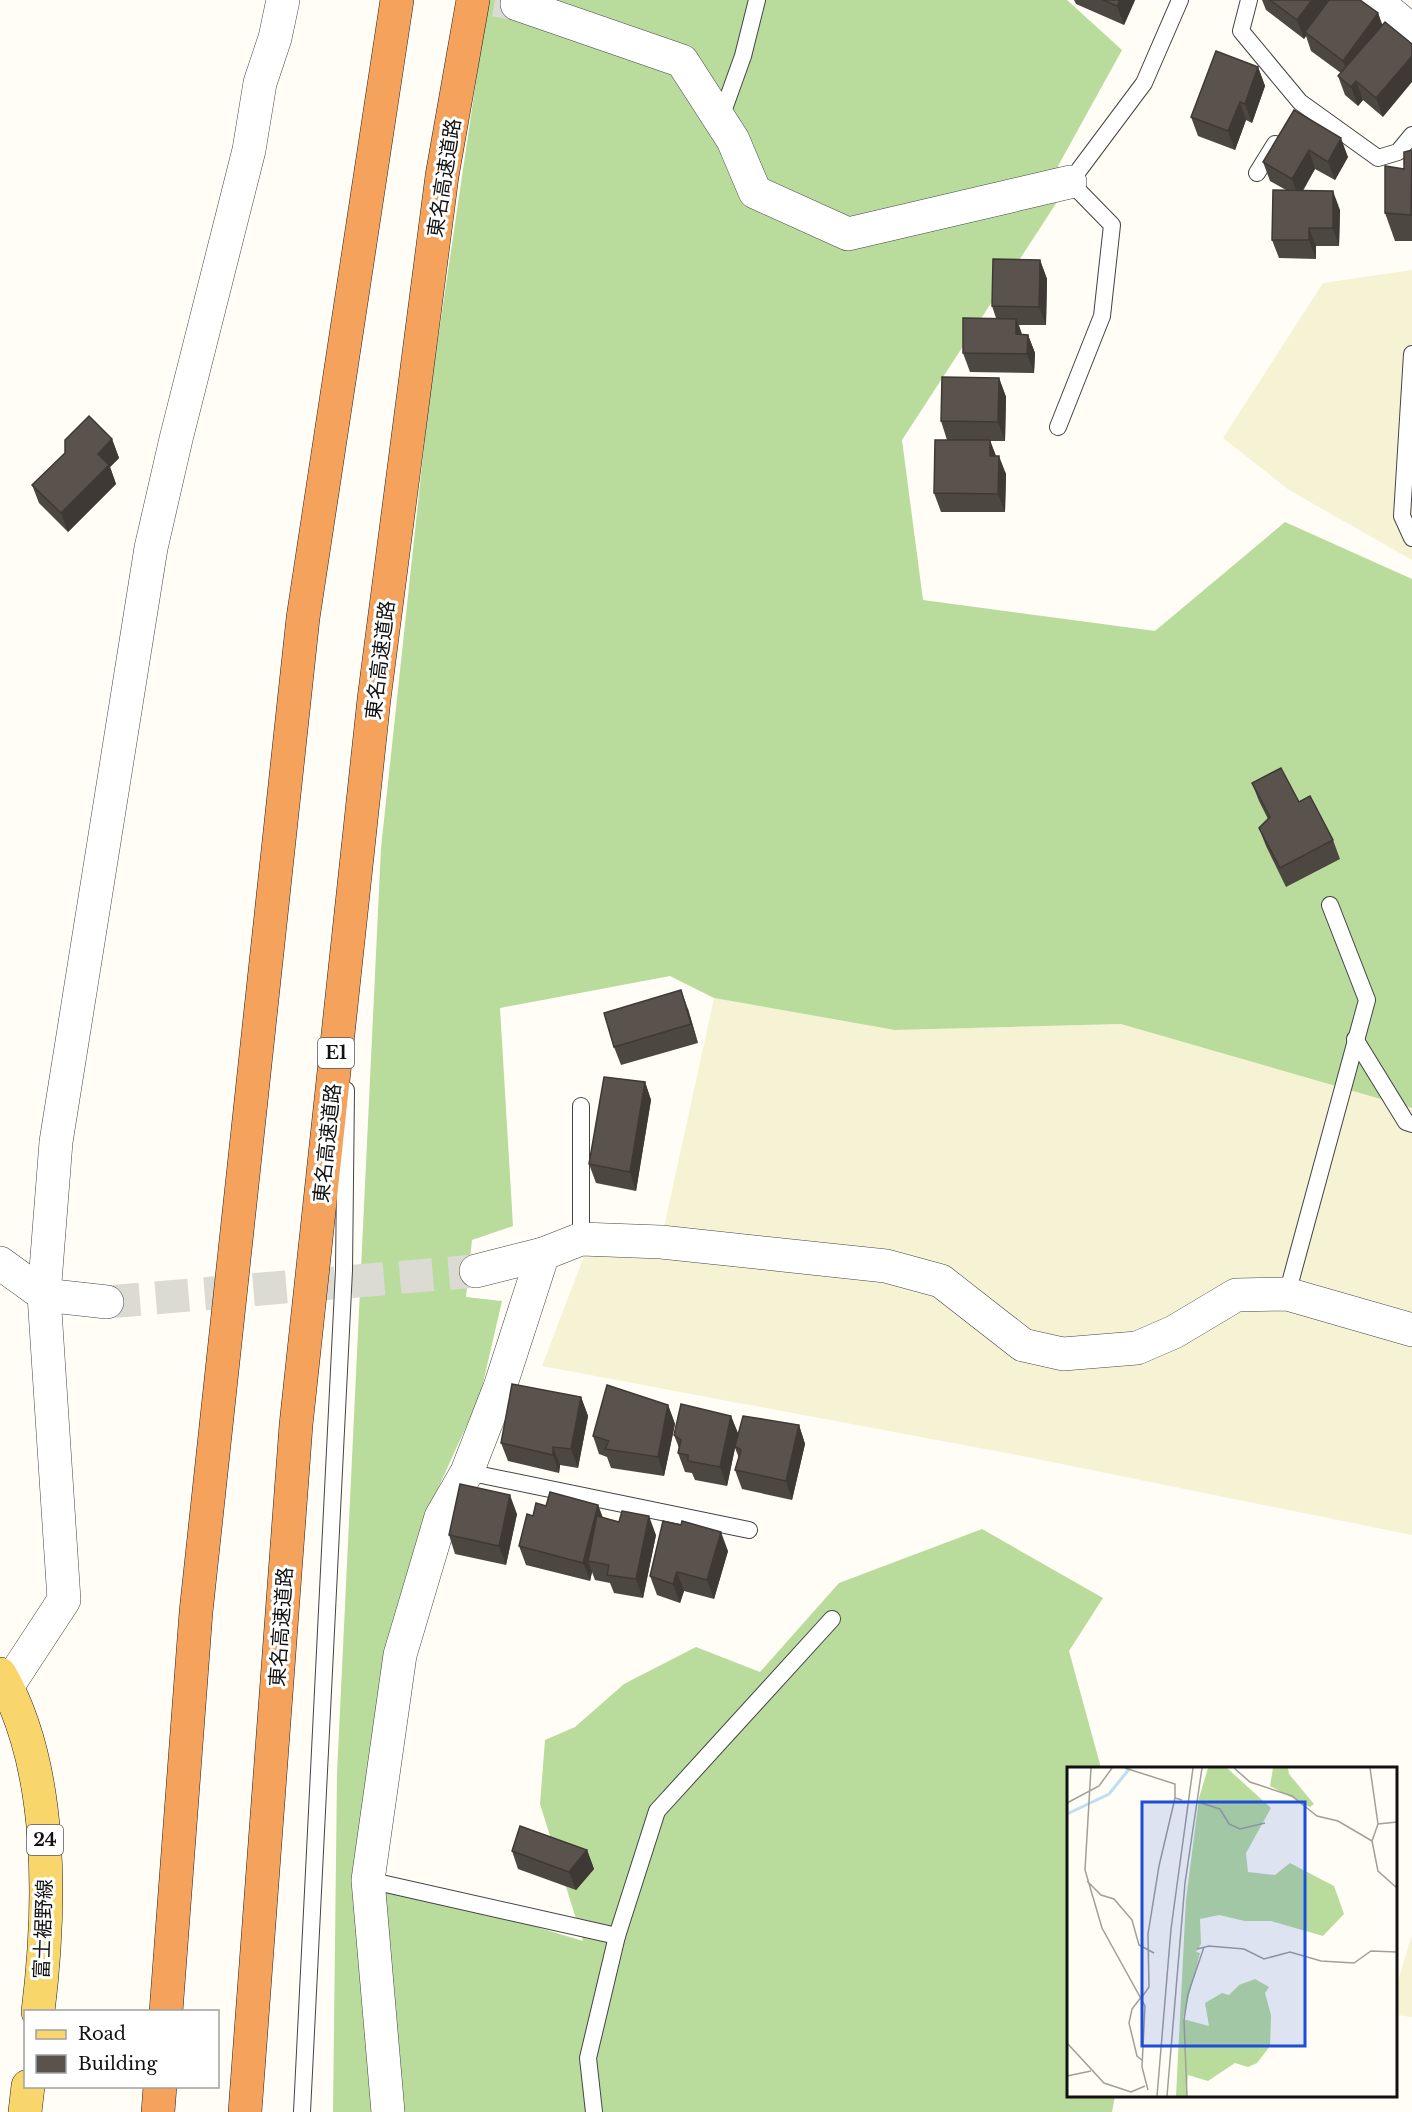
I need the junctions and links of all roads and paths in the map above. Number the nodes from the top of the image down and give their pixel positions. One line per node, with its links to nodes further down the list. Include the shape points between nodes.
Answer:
1 (283, 0): 28 (street, via 151,548 56,1142)
2 (397, 0): 38 (highway, via 303,618 196,1612)
3 (473, 0): 19 (highway, 東名高速道路 / E1, via 442,176 374,699)
4 (757, 0): 10 (lane, via 744,56)
5 (1180, 0): 14 (lane, via 1144,83)
6 (1249, 0): 12 (lane, via 1241,31 1297,108 1378,158 1398,152)
7 (1375, 0): 9 (street)
8 (517, 4): 10 (street, via 682,61)
9 (1412, 31)
10 (720, 120): 14 (street, via 755,192 848,234)
11 (1282, 133): 13 (lane)
12 (1412, 135)
13 (1257, 173)
14 (1070, 182): 16 (lane, via 1112,225 1102,316)
15 (1412, 354): 17 (lane, via 1402,516)
16 (1058, 427)
17 (1412, 538)
18 (1330, 905): 20 (lane, via 1368,1000)
19 (349, 939): 43 (highway, 東名高速道路 / E1, via 296,1425); 44 (lane, via 344,1270)
20 (1355, 1040): 22 (lane, via 1407,1122); 27 (lane)
21 (581, 1106): 23 (lane)
22 (1412, 1124)
23 (581, 1239): 24 (street); 27 (street, via 661,1242 886,1266 940,1281 1023,1346 1063,1354 1137,1348 1174,1332 1236,1295)
24 (543, 1254): 26 (street); 31 (street, via 500,1387)
25 (0, 1263): 28 (street)
26 (476, 1271)
27 (1287, 1294): 30 (street)
28 (44, 1295): 29 (street); 34 (street, via 64,1600)
29 (107, 1302)
30 (1412, 1330)
31 (467, 1472): 32 (lane); 35 (street, via 441,1516 400,1655)
32 (749, 1530)
33 (832, 1619): 36 (lane, via 657,1811)
34 (4, 1681): 37 (main road, 富士裾野線 / 24, via 33,1760 46,1847)
35 (368, 1880): 36 (lane); 45 (street)
36 (617, 1936): 46 (lane, via 588,2058)
37 (38, 2010)
38 (166, 2010)
39 (28, 2088): 41 (main road)
40 (160, 2088): 42 (highway)
41 (25, 2112)
42 (158, 2112)
43 (246, 2112)
44 (302, 2112)
45 (388, 2112)
46 (594, 2112)

